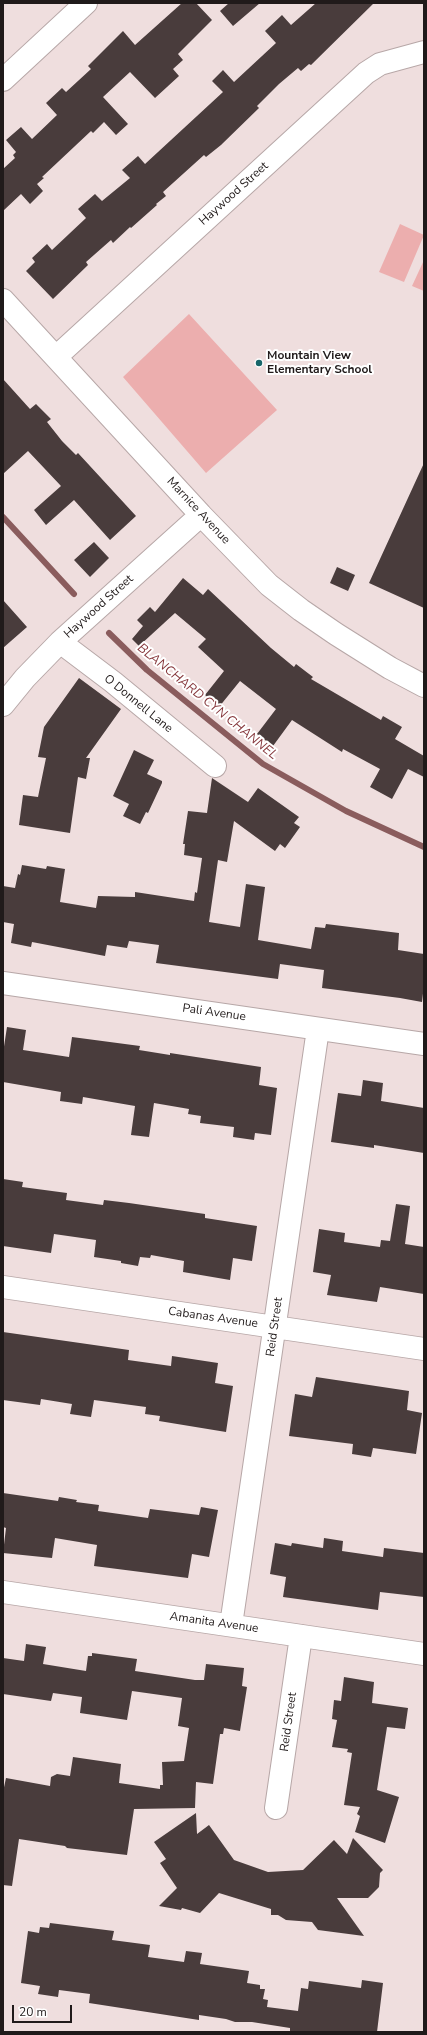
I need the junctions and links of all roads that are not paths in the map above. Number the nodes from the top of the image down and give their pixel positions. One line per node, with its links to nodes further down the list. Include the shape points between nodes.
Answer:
1 (86, 3): 3 (street)
2 (424, 52): 5 (street, Haywood Street, via 380,64 366,73)
3 (3, 80)
4 (3, 300): 5 (street, Marnice Avenue)
5 (56, 357): 6 (street, Marnice Avenue)
6 (201, 515): 7 (street, Haywood Street); 8 (street, Marnice Avenue, via 269,585 301,610 390,668)
7 (60, 642): 9 (street, Haywood Street); 10 (street, O Donnell Lane)
8 (424, 686)
9 (3, 705)
10 (215, 766)
11 (3, 983): 12 (street, Pali Avenue)
12 (318, 1028): 13 (street, Pali Avenue); 15 (street, Reid Street)
13 (424, 1044)
14 (3, 1287): 15 (street, Cabanas Avenue)
15 (275, 1327): 16 (street, Cabanas Avenue); 18 (street, Reid Street)
16 (424, 1349)
17 (3, 1592): 18 (street, Amanita Avenue)
18 (231, 1625): 19 (street, Amanita Avenue)
19 (301, 1636): 20 (street, Amanita Avenue); 21 (street, Reid Street)
20 (424, 1654)
21 (276, 1808)

